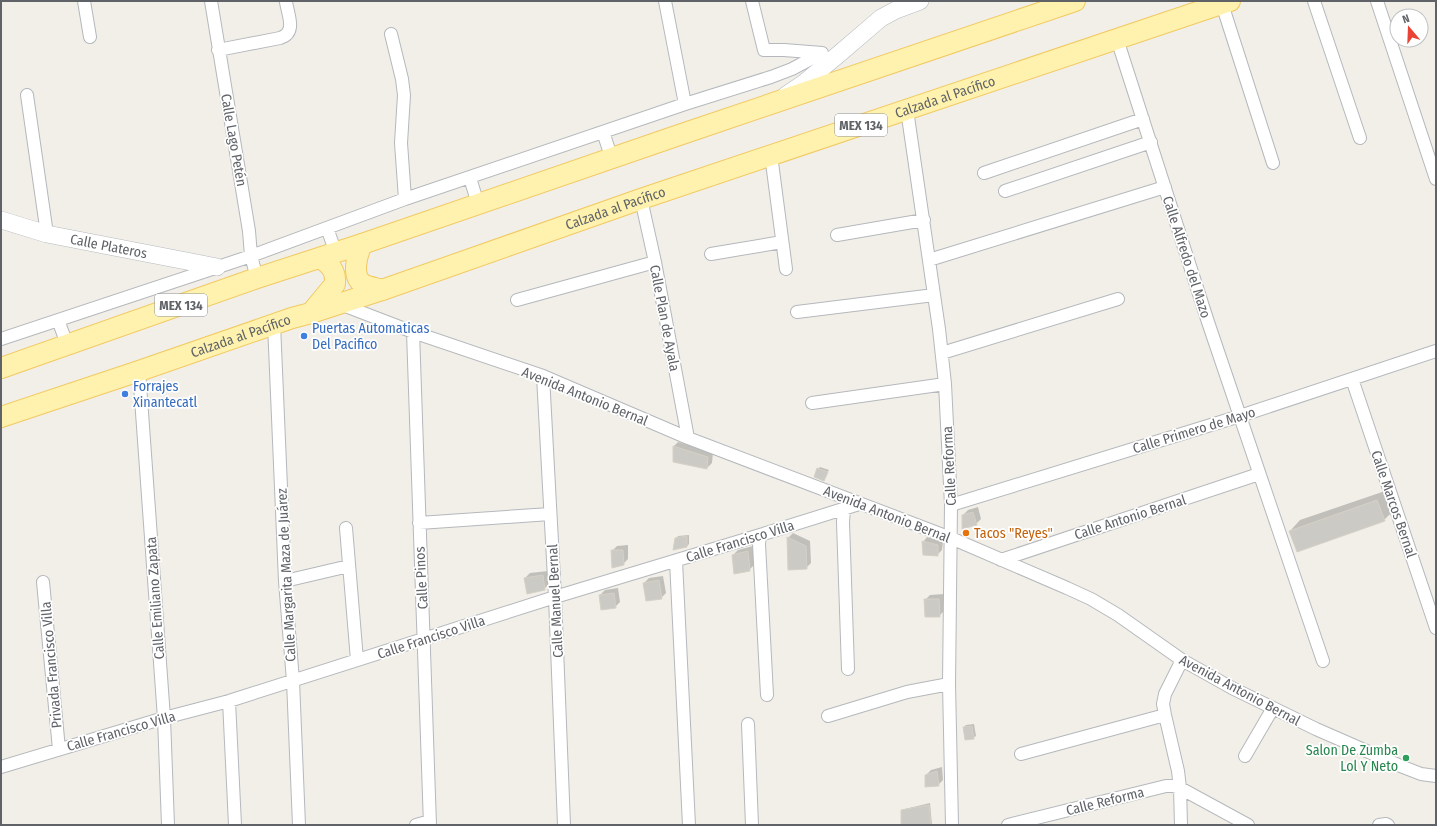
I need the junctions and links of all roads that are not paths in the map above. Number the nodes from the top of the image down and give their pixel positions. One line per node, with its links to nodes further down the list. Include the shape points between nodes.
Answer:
1 (84, 1): 13 (street)
2 (211, 1): 15 (street, Calle Lago Petén)
3 (665, 1): 20 (street)
4 (752, 1): 16 (street, via 764,50)
5 (920, 1): 11 (main road)
6 (1075, 1): 19 (main road, MEX 134)
7 (1314, 1): 24 (street)
8 (1377, 1): 31 (street)
9 (286, 2): 15 (street, via 290,24 286,35)
10 (1226, 2): 14 (main road, Calzada al Pacífico / MEX 134); 28 (street)
11 (895, 5): 17 (main road)
12 (391, 34): 34 (street, via 404,95 401,143)
13 (90, 37)
14 (1117, 39): 21 (main road, Calzada al Pacífico / MEX 134); 22 (street, Calle Alfredo del Mazo)
15 (218, 50): 46 (street, Calle Lago Petén, via 249,231)
16 (822, 53): 17 (street); 20 (street, via 771,77)
17 (839, 54): 19 (main road, via 804,83)
18 (27, 95): 40 (street)
19 (775, 102): 27 (main road, MEX 134)
20 (685, 104): 23 (street)
21 (907, 110): 26 (main road, Calzada al Pacífico / MEX 134); 38 (street, Calle Reforma)
22 (1143, 120): 25 (street, Calle Alfredo del Mazo); 29 (street)
23 (603, 132): 27 (street); 30 (street)
24 (1360, 138)
25 (1151, 142): 32 (street, Calle Alfredo del Mazo); 33 (street)
26 (771, 156): 35 (main road, Calzada al Pacífico / MEX 134); 42 (street)
27 (612, 159): 36 (main road, MEX 134)
28 (1273, 163)
29 (984, 173)
30 (470, 178): 34 (street); 36 (street)
31 (1436, 179)
32 (1165, 187): 47 (street); 72 (street, Calle Alfredo del Mazo)
33 (1005, 191)
34 (405, 199): 39 (street)
35 (641, 199): 48 (street, Calle Plan de Ayala); 52 (main road, Calzada al Pacífico / MEX 134)
36 (478, 204): 43 (main road, MEX 134)
37 (1, 220): 40 (main road, Calle Plateros)
38 (924, 220): 41 (street); 47 (street, Calle Reforma)
39 (327, 228): 45 (street); 46 (street)
40 (47, 234): 49 (main road, Calle Plateros)
41 (836, 235)
42 (782, 242): 44 (street); 50 (street)
43 (362, 244): 45 (main road, MEX 134); 52 (main road, via 358,253 356,272 364,284)
44 (711, 254)
45 (328, 255): 51 (main road, MEX 134); 58 (main road, via 335,284)
46 (250, 256): 49 (street); 51 (street, Calle Lago Petén)
47 (929, 260): 53 (street, Calle Reforma)
48 (655, 262): 55 (street); 74 (street, Calle Plan de Ayala)
49 (217, 267): 59 (street)
50 (786, 269)
51 (257, 278): 63 (main road, MEX 134)
52 (382, 290): 56 (main road, Calzada al Pacífico / MEX 134)
53 (934, 294): 57 (street); 65 (street, Calle Reforma)
54 (1118, 299): 65 (street)
55 (517, 300)
56 (339, 304): 58 (main road, Calzada al Pacífico / MEX 134); 61 (street, Avenida Antonio Bernal)
57 (797, 312)
58 (311, 313): 60 (main road, Calzada al Pacífico / MEX 134)
59 (58, 320): 62 (street); 63 (street)
60 (274, 324): 67 (main road, Calzada al Pacífico / MEX 134); 88 (street, Calle Margarita Maza de Juárez)
61 (413, 332): 68 (street, Avenida Antonio Bernal); 80 (street, Calle Pinos)
62 (1, 339)
63 (67, 344): 66 (main road, MEX 134)
64 (1436, 351): 69 (street, Calle Primero de Mayo)
65 (942, 353): 70 (street, Calle Reforma)
66 (1, 368)
67 (138, 371): 73 (main road, Calzada al Pacífico / MEX 134); 103 (street, Calle Emiliano Zapata)
68 (543, 376): 74 (street, Avenida Antonio Bernal); 79 (street, Calle Manuel Bernal)
69 (1352, 379): 72 (street, Calle Primero de Mayo); 90 (street, Calle Marcos Bernal)
70 (945, 384): 71 (street); 77 (street, Calle Reforma)
71 (812, 403)
72 (1240, 416): 75 (street, Calle Alfredo del Mazo); 77 (street, Calle Primero de Mayo)
73 (1, 417)
74 (688, 438): 76 (street, Avenida Antonio Bernal)
75 (1259, 474): 84 (street, Calle Antonio Bernal); 94 (street, Calle Alfredo del Mazo)
76 (859, 504): 78 (street, Calle Francisco Villa); 83 (street, Avenida Antonio Bernal)
77 (951, 505): 83 (street, Calle Reforma)
78 (844, 509): 82 (street, Calle Francisco Villa); 95 (street)
79 (550, 514): 80 (street); 89 (street, Calle Manuel Bernal)
80 (418, 523): 91 (street, Calle Pinos)
81 (346, 528): 86 (street)
82 (760, 535): 85 (street, Calle Francisco Villa); 98 (street)
83 (951, 538): 84 (street, Avenida Antonio Bernal); 97 (street, Calle Reforma)
84 (1001, 560): 93 (street, Avenida Antonio Bernal, via 1090,599)
85 (676, 561): 89 (street, Calle Francisco Villa); 117 (street)
86 (349, 566): 88 (street); 92 (street)
87 (43, 582): 105 (street, Privada Francisco Villa)
88 (285, 582): 96 (street, Calle Margarita Maza de Juárez)
89 (555, 597): 91 (street, Calle Francisco Villa); 116 (street, Calle Manuel Bernal)
90 (1436, 628)
91 (424, 639): 92 (street, Calle Francisco Villa); 111 (street, Calle Pinos)
92 (357, 660): 96 (street, Calle Francisco Villa)
93 (1182, 660): 100 (street, Avenida Antonio Bernal); 101 (street, via 1165,694)
94 (1323, 661)
95 (848, 670)
96 (293, 680): 99 (street, Calle Francisco Villa); 114 (street, Calle Margarita Maza de Juárez)
97 (949, 684): 102 (street, via 907,692); 119 (street, Calle Reforma)
98 (767, 695)
99 (229, 701): 103 (street, Calle Francisco Villa); 113 (street)
100 (1273, 708): 107 (street); 109 (street, Avenida Antonio Bernal, via 1403,767 1421,774)
101 (1165, 715): 106 (street); 110 (street)
102 (828, 716)
103 (164, 718): 105 (street, Calle Francisco Villa); 112 (street, Calle Emiliano Zapata)
104 (748, 724): 118 (street)
105 (59, 749): 108 (street, Calle Francisco Villa)
106 (1021, 754)
107 (1244, 756)
108 (1, 766)
109 (1436, 776)
110 (1180, 788): 120 (street, Calle Reforma, via 1166,786); 121 (street); 122 (street)
111 (430, 823): 115 (street)
112 (168, 825)
113 (236, 825)
114 (300, 825)
115 (416, 825)
116 (564, 825)
117 (689, 825)
118 (752, 825)
119 (952, 825)
120 (1008, 825)
121 (1181, 825)
122 (1248, 825)

